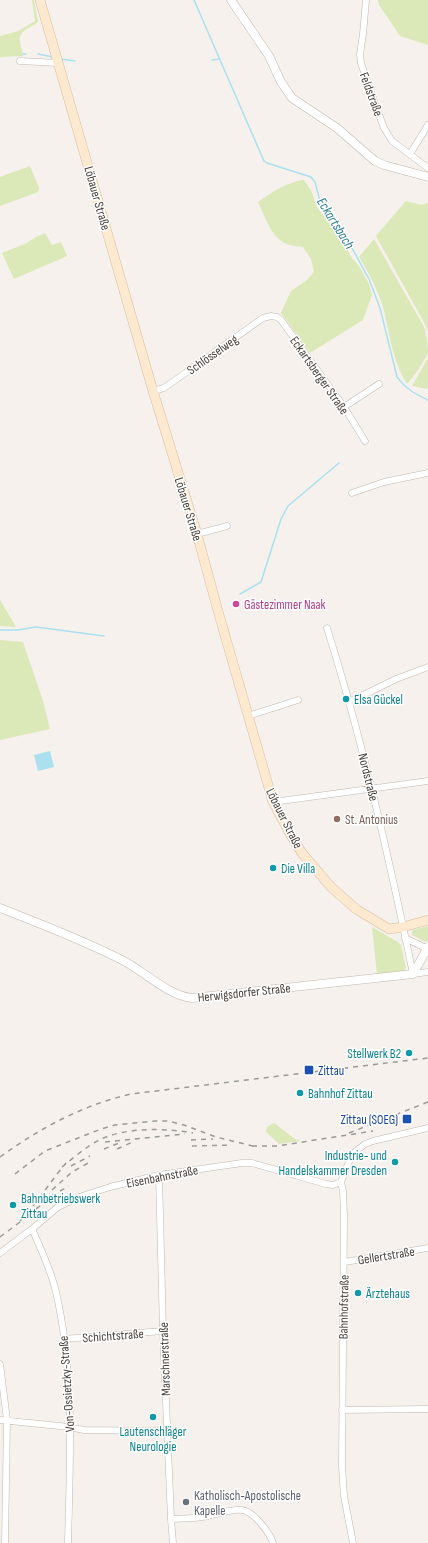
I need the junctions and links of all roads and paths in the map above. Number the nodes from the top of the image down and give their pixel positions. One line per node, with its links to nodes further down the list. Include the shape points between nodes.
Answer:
1 (40, 0): 4 (main road, Löbauer Straße)
2 (231, 0): 9 (street, via 292,98 336,128 375,161)
3 (366, 0): 7 (street, Feldstraße, via 360,54 365,77 384,128 392,141)
4 (57, 59): 5 (street); 12 (main road, Löbauer Straße)
5 (20, 61)
6 (428, 125): 7 (street)
7 (410, 154): 8 (street, Feldstraße)
8 (428, 168)
9 (428, 177)
10 (271, 316): 12 (street, Schlösselweg, via 263,318 164,388); 13 (street, Eckartsberger Straße, via 281,320)
11 (379, 384): 13 (street)
12 (153, 391): 18 (main road, Löbauer Straße)
13 (344, 407): 14 (street, Eckartsberger Straße)
14 (365, 441)
15 (428, 473): 16 (street)
16 (352, 492)
17 (227, 526): 18 (street)
18 (197, 534): 23 (main road, Löbauer Straße)
19 (327, 628): 22 (street, Nordstraße)
20 (428, 667): 22 (street)
21 (298, 700): 23 (street)
22 (349, 702): 25 (street, Nordstraße)
23 (248, 716): 26 (main road, Löbauer Straße)
24 (428, 782): 25 (street)
25 (372, 788): 26 (street); 29 (street, Nordstraße)
26 (273, 802): 29 (main road, Löbauer Straße, via 302,852 331,887 356,909 380,925 388,929)
27 (0, 908): 33 (street, Herwigsdorfer Straße, via 121,959 185,997 199,998)
28 (428, 920): 29 (main road, Löbauer Straße)
29 (403, 927): 30 (street)
30 (405, 938): 31 (street); 33 (street)
31 (428, 948): 33 (street)
32 (428, 972): 33 (street)
33 (413, 974)
34 (428, 1128): 36 (street, Bahnhofstraße, via 365,1144 350,1159)
35 (159, 1175): 36 (street, Eisenbahnstraße, via 242,1162 326,1184); 37 (street, Eisenbahnstraße, via 79,1197 58,1207); 41 (street, Marschnerstraße)
36 (341, 1182): 40 (street, Bahnhofstraße)
37 (32, 1229): 39 (street, Eisenbahnstraße); 42 (street, Von-Ossietzky-Straße, via 56,1290)
38 (428, 1248): 40 (street, Gellertstraße)
39 (0, 1253)
40 (345, 1262): 45 (street, Bahnhofstraße)
41 (163, 1331): 42 (street, Schichtstraße); 49 (street, Marschnerstraße)
42 (64, 1339): 48 (street, Von-Ossietzky-Straße)
43 (0, 1364): 47 (street)
44 (428, 1409): 45 (street)
45 (342, 1410): 55 (street, Bahnhofstraße, via 344,1496)
46 (0, 1420): 47 (street)
47 (7, 1420): 48 (street); 51 (street)
48 (70, 1427): 49 (street, via 84,1430); 52 (street, Von-Ossietzky-Straße)
49 (168, 1431): 50 (street, Marschnerstraße)
50 (171, 1519): 53 (street, Marschnerstraße); 54 (street, via 201,1517 241,1509 258,1520)
51 (5, 1543)
52 (68, 1543)
53 (173, 1543)
54 (273, 1543)
55 (353, 1543)

